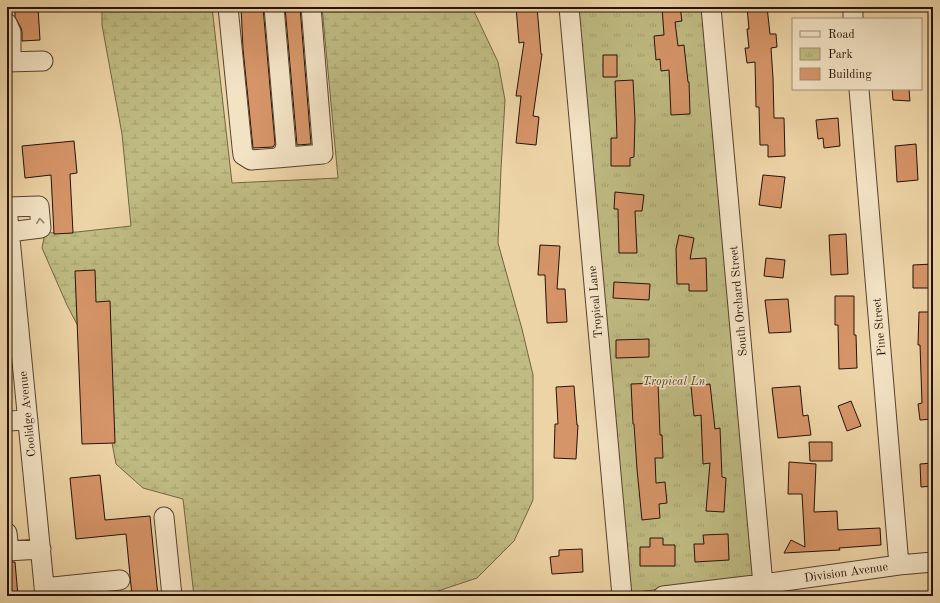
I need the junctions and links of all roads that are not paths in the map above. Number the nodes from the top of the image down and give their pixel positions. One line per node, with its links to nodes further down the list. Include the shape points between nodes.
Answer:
1 (228, 7): 12 (street, via 243,155 251,160)
2 (274, 7): 12 (street, via 286,146 283,154)
3 (311, 7): 12 (street, via 323,154)
4 (569, 7): 27 (street, Tropical Lane)
5 (711, 7): 24 (street, South Orchard Street)
6 (852, 7): 7 (street)
7 (854, 18)
8 (7, 23): 10 (street, via 11,32)
9 (43, 61): 10 (street)
10 (9, 62)
11 (859, 90): 22 (street, Pine Street)
12 (277, 158)
13 (8, 216): 14 (street, Coolidge Avenue)
14 (11, 287): 15 (street, Coolidge Avenue)
15 (28, 420): 16 (street); 19 (street, Coolidge Avenue)
16 (7, 421)
17 (164, 518): 26 (street)
18 (7, 533): 20 (street)
19 (41, 549): 20 (street); 25 (street, Coolidge Avenue)
20 (8, 551)
21 (933, 562): 22 (street, Division Avenue)
22 (899, 565): 24 (street, Division Avenue)
23 (120, 580): 25 (street)
24 (764, 590): 28 (street, Division Avenue)
25 (45, 592)
26 (172, 596)
27 (622, 596)
28 (663, 596)

